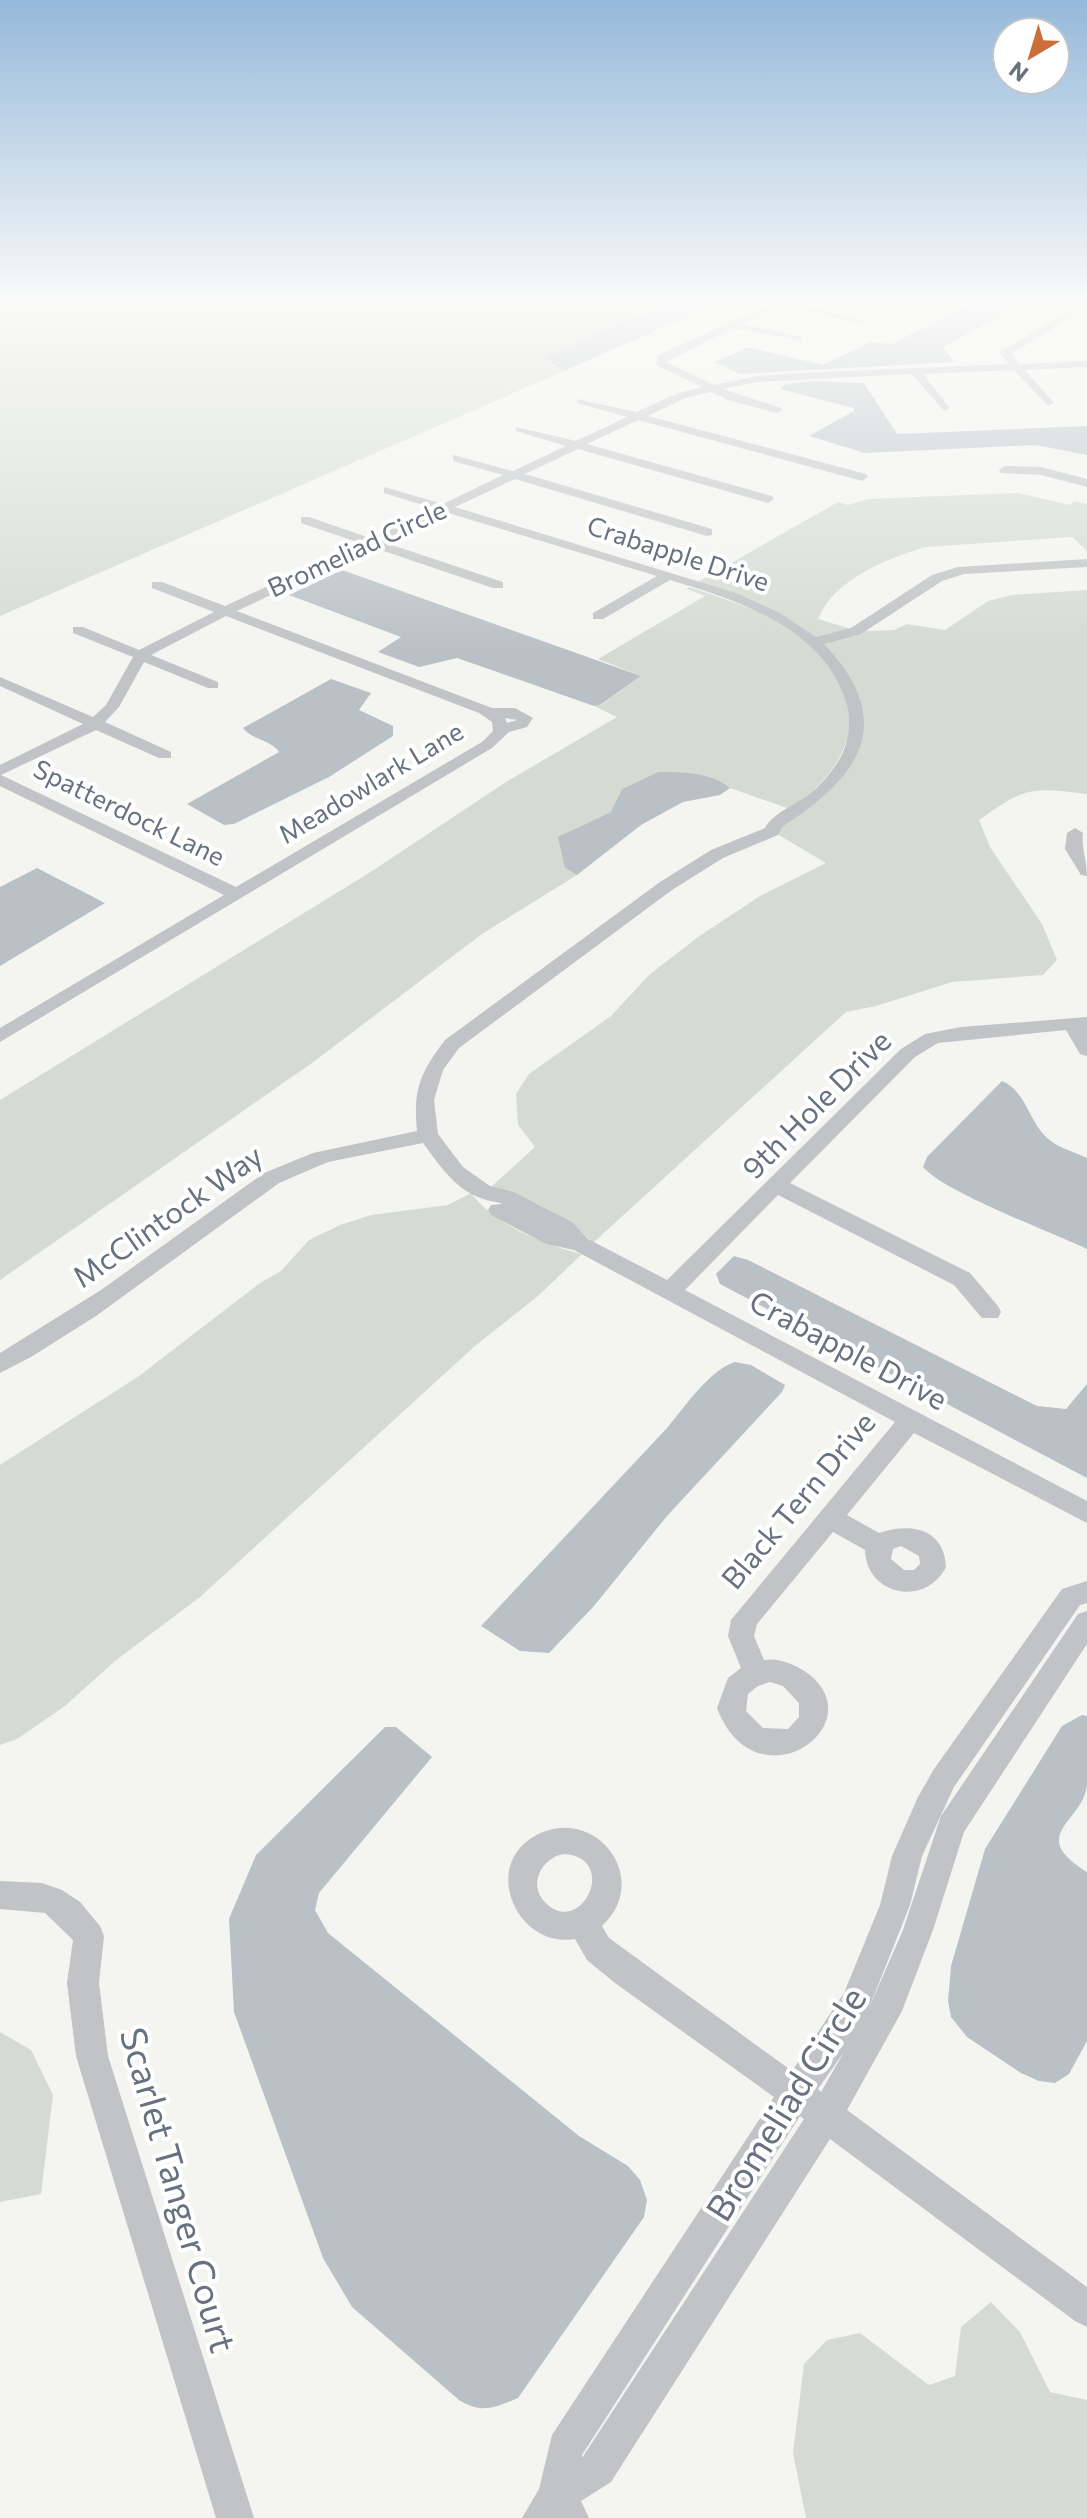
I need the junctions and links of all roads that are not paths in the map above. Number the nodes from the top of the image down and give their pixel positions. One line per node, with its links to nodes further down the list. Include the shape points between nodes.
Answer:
1 (629, 420): 4 (street, Bromeliad Circle)
2 (649, 420): 8 (street)
3 (520, 429): 4 (street)
4 (576, 445): 7 (street, Bromeliad Circle); 11 (street)
5 (457, 458): 7 (street)
6 (1005, 470): 9 (street, via 1041,471)
7 (513, 474): 12 (street, Bromeliad Circle); 14 (street)
8 (862, 477)
9 (1087, 483)
10 (388, 490): 12 (street, Crabapple Drive)
11 (768, 499)
12 (444, 508): 15 (street, Bromeliad Circle); 17 (street, Crabapple Drive)
13 (305, 520): 15 (street)
14 (707, 532)
15 (371, 543): 19 (street); 20 (street, Bromeliad Circle)
16 (1087, 563): 23 (street, via 963,570 937,578 856,631)
17 (666, 577): 21 (street); 23 (street, Crabapple Drive, via 775,616)
18 (157, 585): 20 (street, Meadowlark Lane)
19 (498, 585)
20 (224, 611): 24 (street, Bromeliad Circle); 27 (street, Meadowlark Lane)
21 (598, 616)
22 (78, 630): 24 (street)
23 (815, 642): 39 (street, Crabapple Drive, via 856,697 859,726 848,759 829,785 772,831 731,847 666,886 452,1044 433,1069 424,1100)
24 (141, 655): 26 (street); 28 (street, via 112,707)
25 (0, 681): 28 (street)
26 (213, 685)
27 (490, 713): 29 (street, Meadowlark Lane); 29 (street, via 525,718 522,724)
28 (95, 724): 30 (street); 31 (street)
29 (503, 729): 35 (street, Meadowlark Lane, via 487,745)
30 (165, 755)
31 (0, 771)
32 (0, 780): 35 (street, Spatterdock Lane)
33 (1075, 833): 34 (street, via 1073,849)
34 (1087, 871)
35 (236, 894): 37 (street, Meadowlark Lane)
36 (1080, 1024): 38 (street); 40 (street, 9th Hole Drive, via 932,1038 908,1053)
37 (0, 1036)
38 (1087, 1050)
39 (428, 1135): 41 (street, Crabapple Drive, via 456,1172 484,1192 494,1207 554,1239 580,1244); 43 (street, McClintock Way, via 286,1170 131,1280)
40 (778, 1186): 41 (street, 9th Hole Drive); 42 (street, via 962,1279)
41 (669, 1292): 44 (street, Crabapple Drive)
42 (990, 1312)
43 (0, 1364)
44 (911, 1420): 45 (street, Crabapple Drive); 46 (street, Black Tern Drive)
45 (1087, 1513)
46 (829, 1517): 47 (street); 50 (street, Black Tern Drive, via 740,1628)
47 (879, 1546)
48 (1087, 1592): 53 (street, Bromeliad Circle, via 1071,1597 944,1778 917,1828 895,1905 855,2004)
49 (1087, 1622): 54 (street, Bromeliad Circle, via 951,1826 891,2000)
50 (756, 1672)
51 (0, 1895): 57 (street, Scarlet Tanger Court, via 40,1896 68,1907 89,1936 83,1983 92,2056)
52 (582, 1921): 53 (street, via 598,1949 617,1965)
53 (796, 2093): 54 (street); 56 (street, Bromeliad Circle, via 565,2448)
54 (826, 2115): 55 (street); 56 (street, Bromeliad Circle, via 598,2469)
55 (1087, 2309)
56 (556, 2511)
57 (235, 2518)

